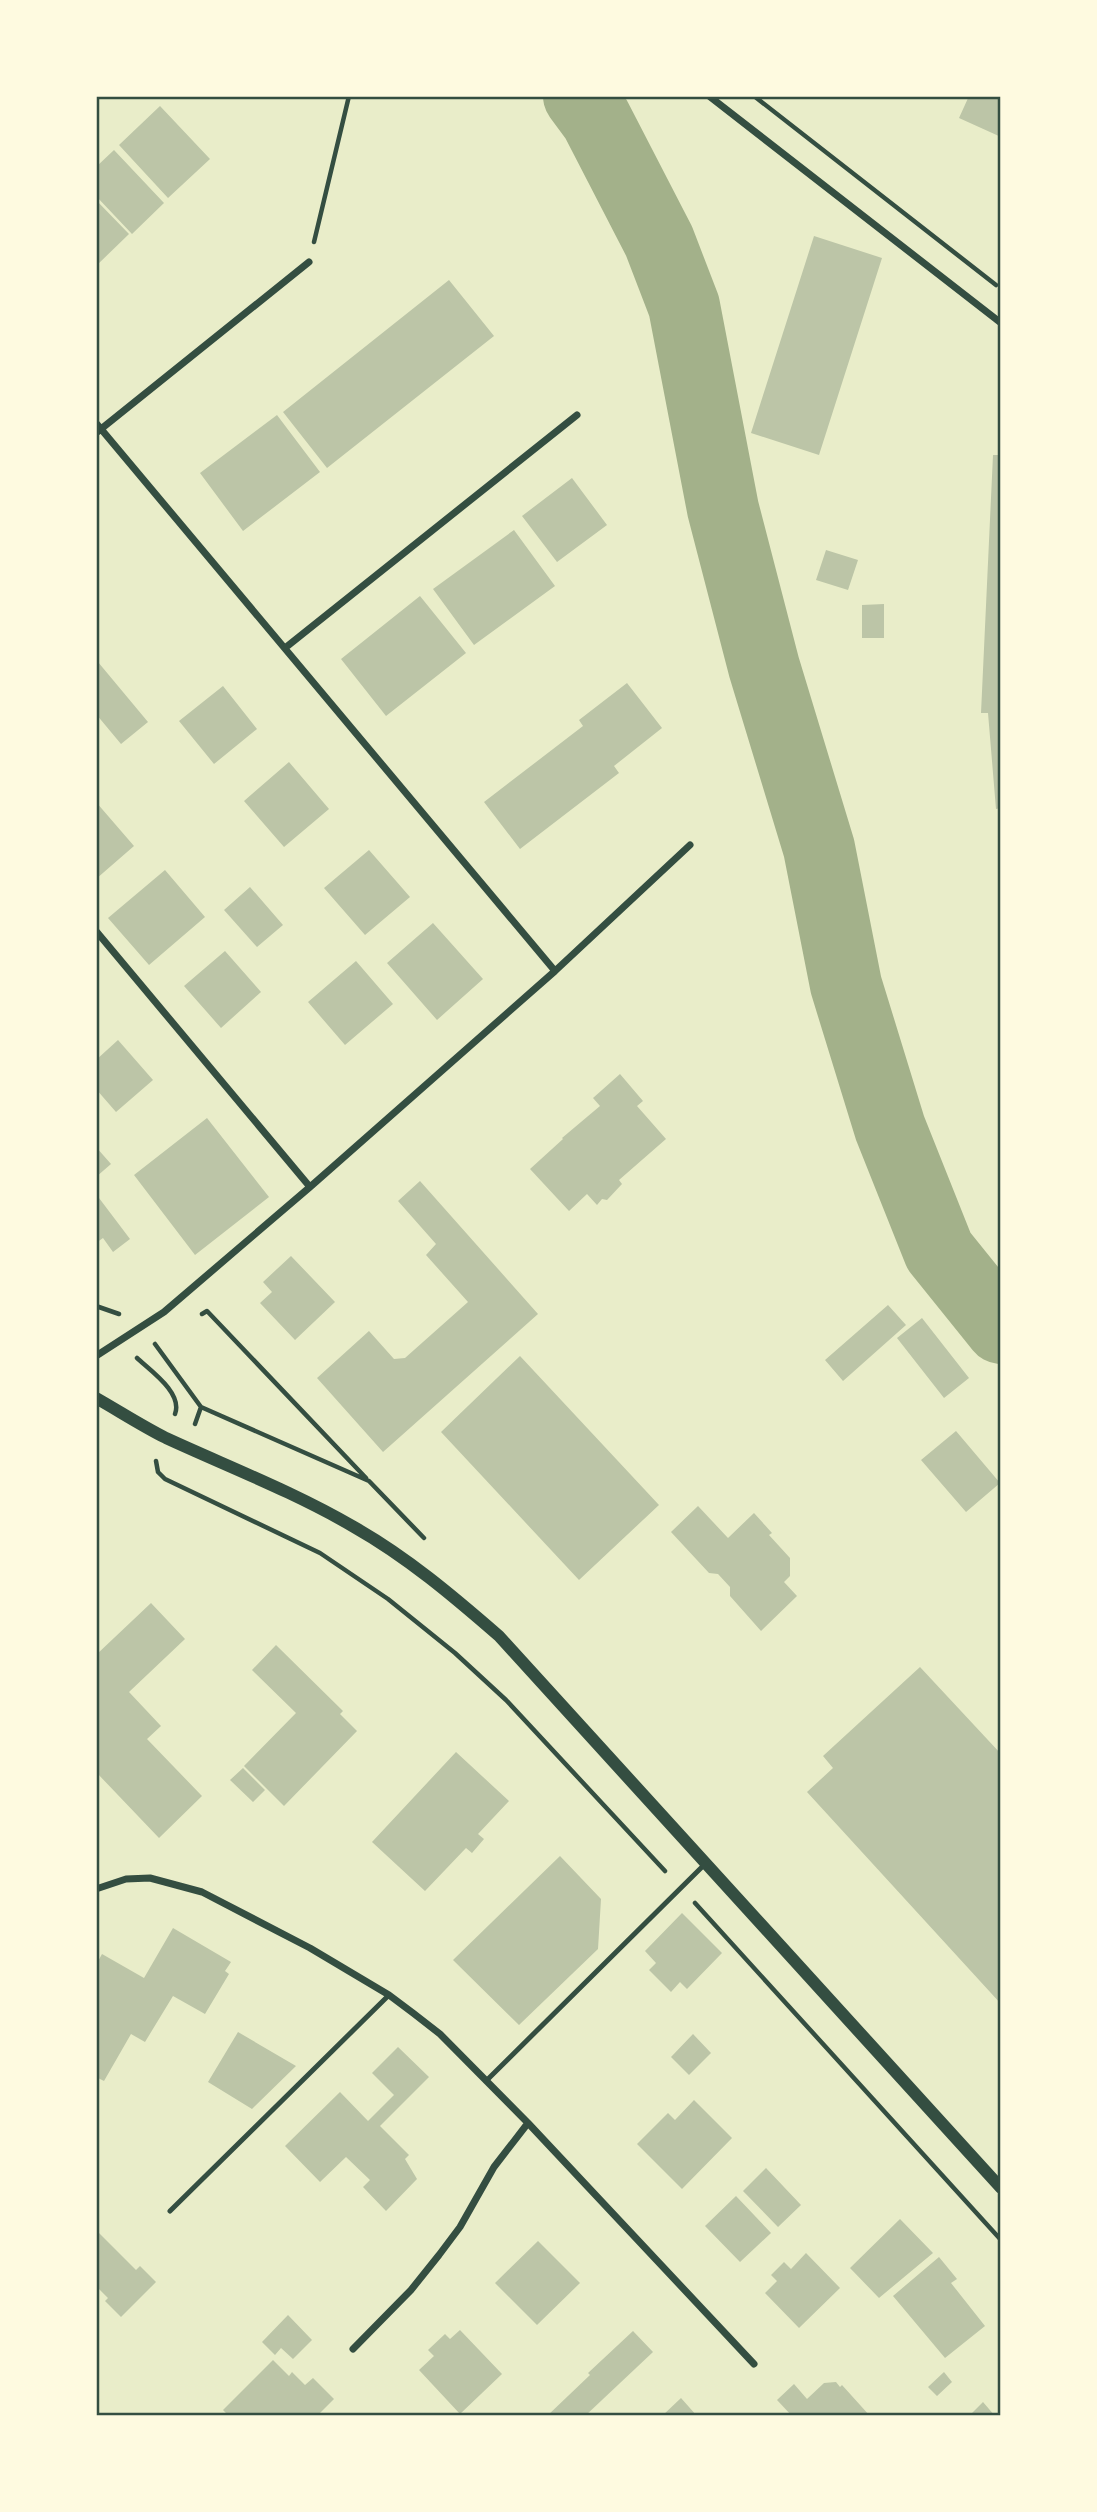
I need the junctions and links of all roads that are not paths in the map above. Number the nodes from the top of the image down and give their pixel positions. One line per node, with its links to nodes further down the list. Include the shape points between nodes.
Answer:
1 (709, 96): 3 (street)
2 (309, 262): 5 (street)
3 (1001, 323)
4 (577, 415): 6 (street)
5 (98, 428): 6 (street)
6 (285, 648): 9 (street)
7 (690, 845): 9 (street)
8 (96, 931): 10 (street)
9 (555, 971): 10 (street)
10 (310, 1187): 11 (street, via 164,1312)
11 (96, 1356)
12 (96, 1398): 13 (street, via 166,1438 354,1526 426,1574 499,1636)
13 (706, 1864): 16 (lane); 18 (street)
14 (96, 1889): 15 (street, via 150,1878 202,1892)
15 (389, 1995): 16 (street, via 440,2034); 19 (lane)
16 (486, 2081): 17 (street)
17 (528, 2123): 20 (street, via 494,2167 439,2255); 21 (street)
18 (1001, 2188)
19 (170, 2211)
20 (353, 2349)
21 (754, 2364)

